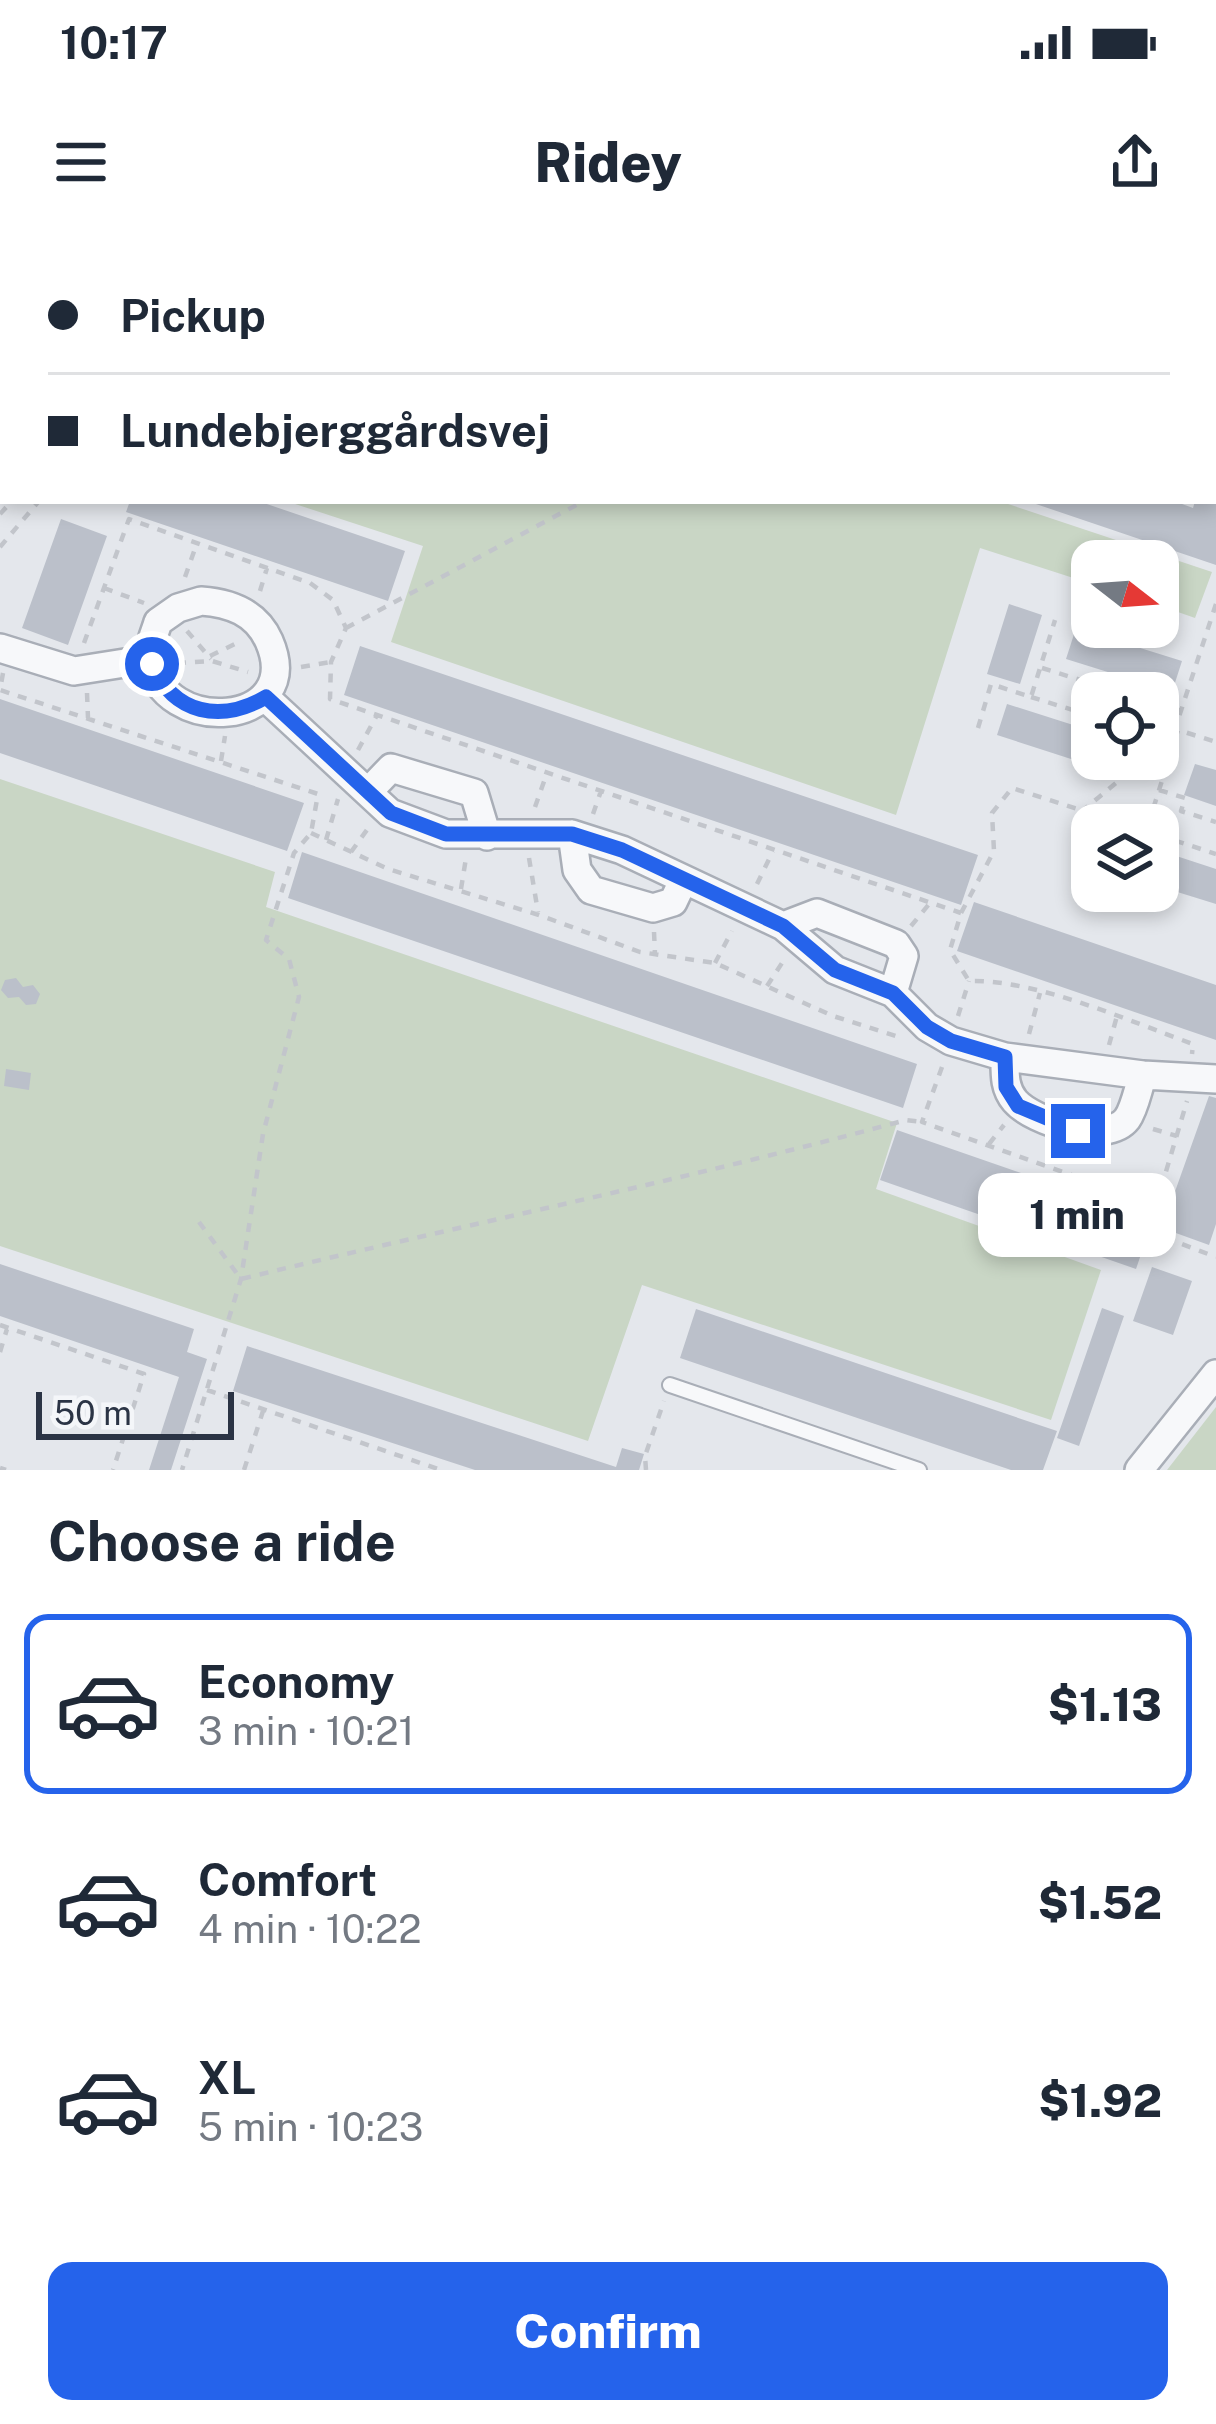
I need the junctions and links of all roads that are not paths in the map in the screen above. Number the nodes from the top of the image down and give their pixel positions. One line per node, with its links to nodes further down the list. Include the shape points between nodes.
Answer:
1 (3, 649): 2 (street, via 74,671)
2 (151, 662): 3 (street, via 159,682 197,711 244,709); 3 (street, via 158,622 190,604 225,603 264,630 274,652)
3 (271, 684): 4 (street)
4 (368, 792): 6 (street, via 391,813 446,834); 6 (street, via 391,768 474,794)
5 (572, 834): 6 (street); 7 (street); 7 (street, via 577,870 591,890 653,908 673,902)
6 (488, 836)
7 (683, 881): 8 (street)
8 (783, 926): 9 (street, via 835,970); 9 (street, via 817,913 896,944 904,956)
9 (893, 993): 10 (street, via 951,1041)
10 (1015, 1059): 11 (street); 11 (street, via 1006,1087 1018,1106 1078,1131 1116,1128 1128,1118)
11 (1143, 1075): 12 (street)
12 (1204, 1078)
13 (1216, 1374): 16 (street)
14 (670, 1384): 15 (lane)
15 (919, 1470)
16 (1139, 1470)

